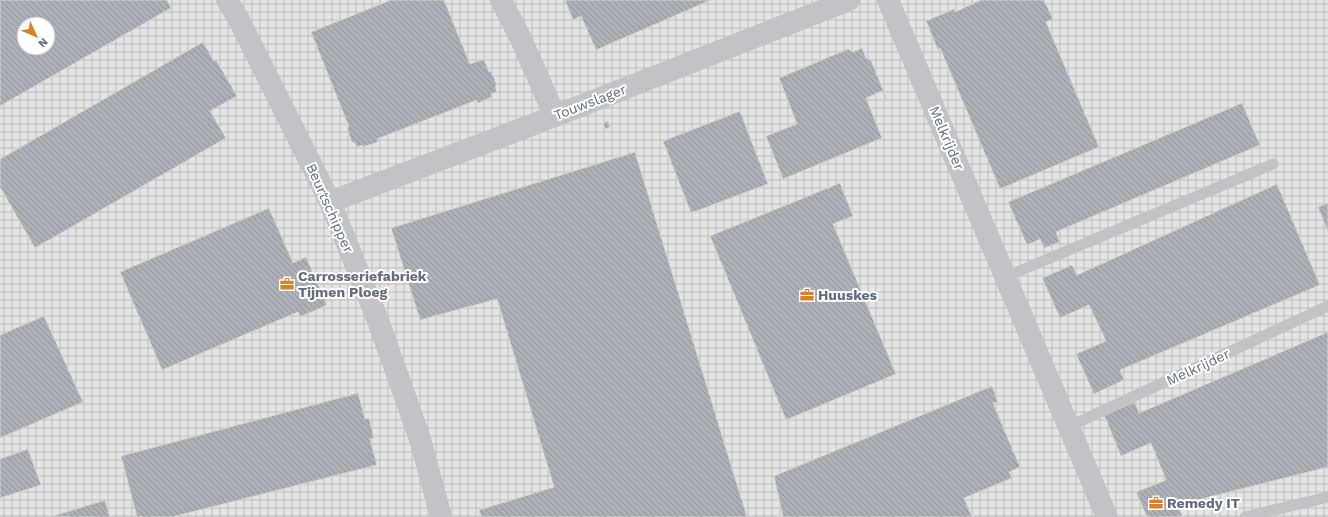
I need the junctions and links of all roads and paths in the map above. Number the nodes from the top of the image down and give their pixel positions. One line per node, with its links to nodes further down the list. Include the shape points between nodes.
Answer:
1 (227, 0): 7 (street, Beurtschipper)
2 (501, 0): 5 (street)
3 (849, 0): 5 (street, Touwslager)
4 (888, 0): 8 (street, Melkrijder)
5 (555, 116): 7 (street, Touwslager)
6 (1273, 164): 8 (lane)
7 (330, 202): 12 (street, Beurtschipper, via 379,323 420,439)
8 (1005, 277): 10 (street, Melkrijder)
9 (1328, 306): 10 (lane, Melkrijder)
10 (1068, 427): 13 (street, Melkrijder)
11 (1328, 497): 14 (lane)
12 (441, 517)
13 (1107, 517)
14 (1245, 517)

